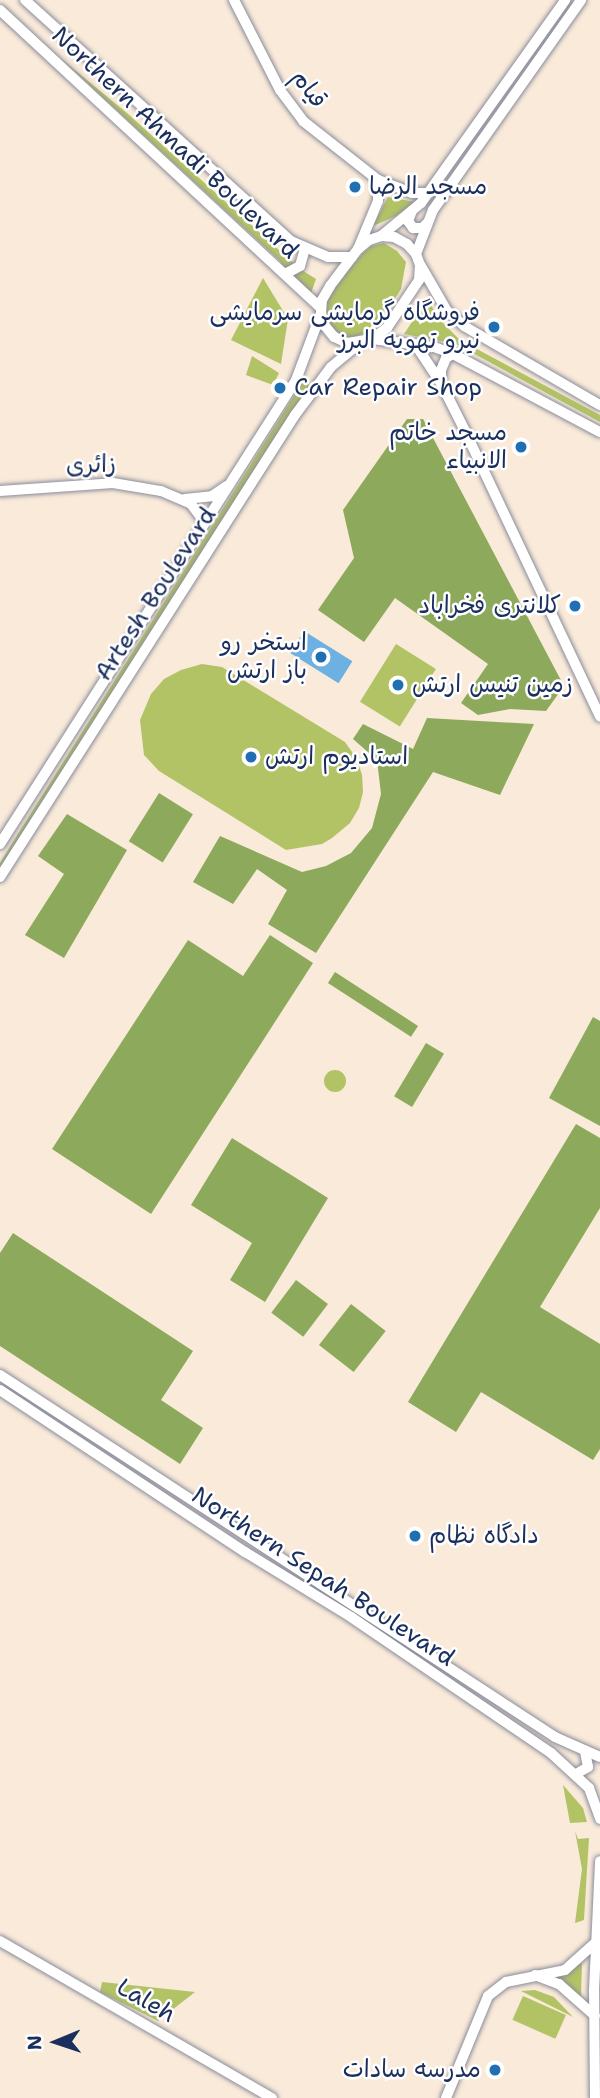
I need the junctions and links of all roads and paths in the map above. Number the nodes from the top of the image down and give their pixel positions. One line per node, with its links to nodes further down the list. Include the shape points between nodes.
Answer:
1 (25, 0): 6 (main road, Northern Ahmadi Boulevard)
2 (234, 0): 8 (street, قیام, via 280,90 303,121)
3 (565, 0): 9 (main road)
4 (581, 0): 11 (main road)
5 (0, 10): 7 (main road, Northern Ahmadi Boulevard)
6 (62, 33): 7 (main road); 13 (main road, Northern Ahmadi Boulevard, via 291,241)
7 (45, 50): 17 (main road, Northern Ahmadi Boulevard)
8 (378, 180): 9 (street, قیام, via 412,193); 14 (street, via 378,201)
9 (429, 192): 10 (main road)
10 (412, 210): 11 (main road, via 410,225 417,229); 12 (main road)
11 (426, 224): 15 (main road)
12 (381, 236): 14 (main road); 15 (main road, via 394,237)
13 (305, 248): 14 (main road, Northern Ahmadi Boulevard, via 328,257); 17 (main road, via 300,265)
14 (355, 253): 18 (main road, via 330,286)
15 (416, 254): 16 (main road)
16 (420, 265): 19 (main road, via 413,292 387,328); 26 (main road, via 447,311 464,326)
17 (285, 274): 18 (main road, Northern Ahmadi Boulevard)
18 (321, 311): 20 (main road, via 334,337); 23 (main road, Artesh Boulevard)
19 (372, 340): 20 (main road); 21 (main road)
20 (360, 343): 25 (main road, Artesh Boulevard, via 331,367)
21 (415, 344): 22 (main road); 24 (street)
22 (453, 354): 24 (street, via 441,370); 27 (main road)
23 (296, 380): 25 (main road, via 305,374 313,377); 28 (main road, Artesh Boulevard)
24 (441, 383): 32 (street)
25 (311, 393): 34 (main road, Artesh Boulevard)
26 (600, 405)
27 (600, 432)
28 (227, 486): 30 (street, زائری, via 212,496); 31 (main road, Artesh Boulevard)
29 (0, 491): 30 (street, زائری, via 113,483 161,491)
30 (181, 500): 31 (street, زائری, via 197,509)
31 (204, 522): 33 (main road, Artesh Boulevard)
32 (600, 718)
33 (0, 844)
34 (0, 877)
35 (0, 1375): 37 (main road, Northern Sepah Boulevard)
36 (0, 1390): 37 (main road, Northern Sepah Boulevard)
37 (18, 1395): 38 (main road, Northern Sepah Boulevard); 39 (main road, Northern Sepah Boulevard)
38 (283, 1561): 39 (main road); 40 (main road, Northern Sepah Boulevard)
39 (276, 1571): 42 (main road, Northern Sepah Boulevard, via 351,1617)
40 (585, 1752): 41 (main road, Northern Sepah Boulevard); 42 (main road, via 588,1767)
41 (600, 1757)
42 (576, 1774): 43 (main road, Northern Sepah Boulevard, via 589,1788)
43 (600, 1819)
44 (600, 1861): 46 (main road)
45 (0, 1941): 49 (street, Laleh)
46 (595, 1943): 47 (street, via 571,1967); 48 (main road)
47 (534, 1975): 48 (street, via 559,1984); 50 (street, via 506,1982 488,1996)
48 (594, 2016): 51 (main road)
49 (272, 2098)
50 (446, 2098)
51 (595, 2098)

